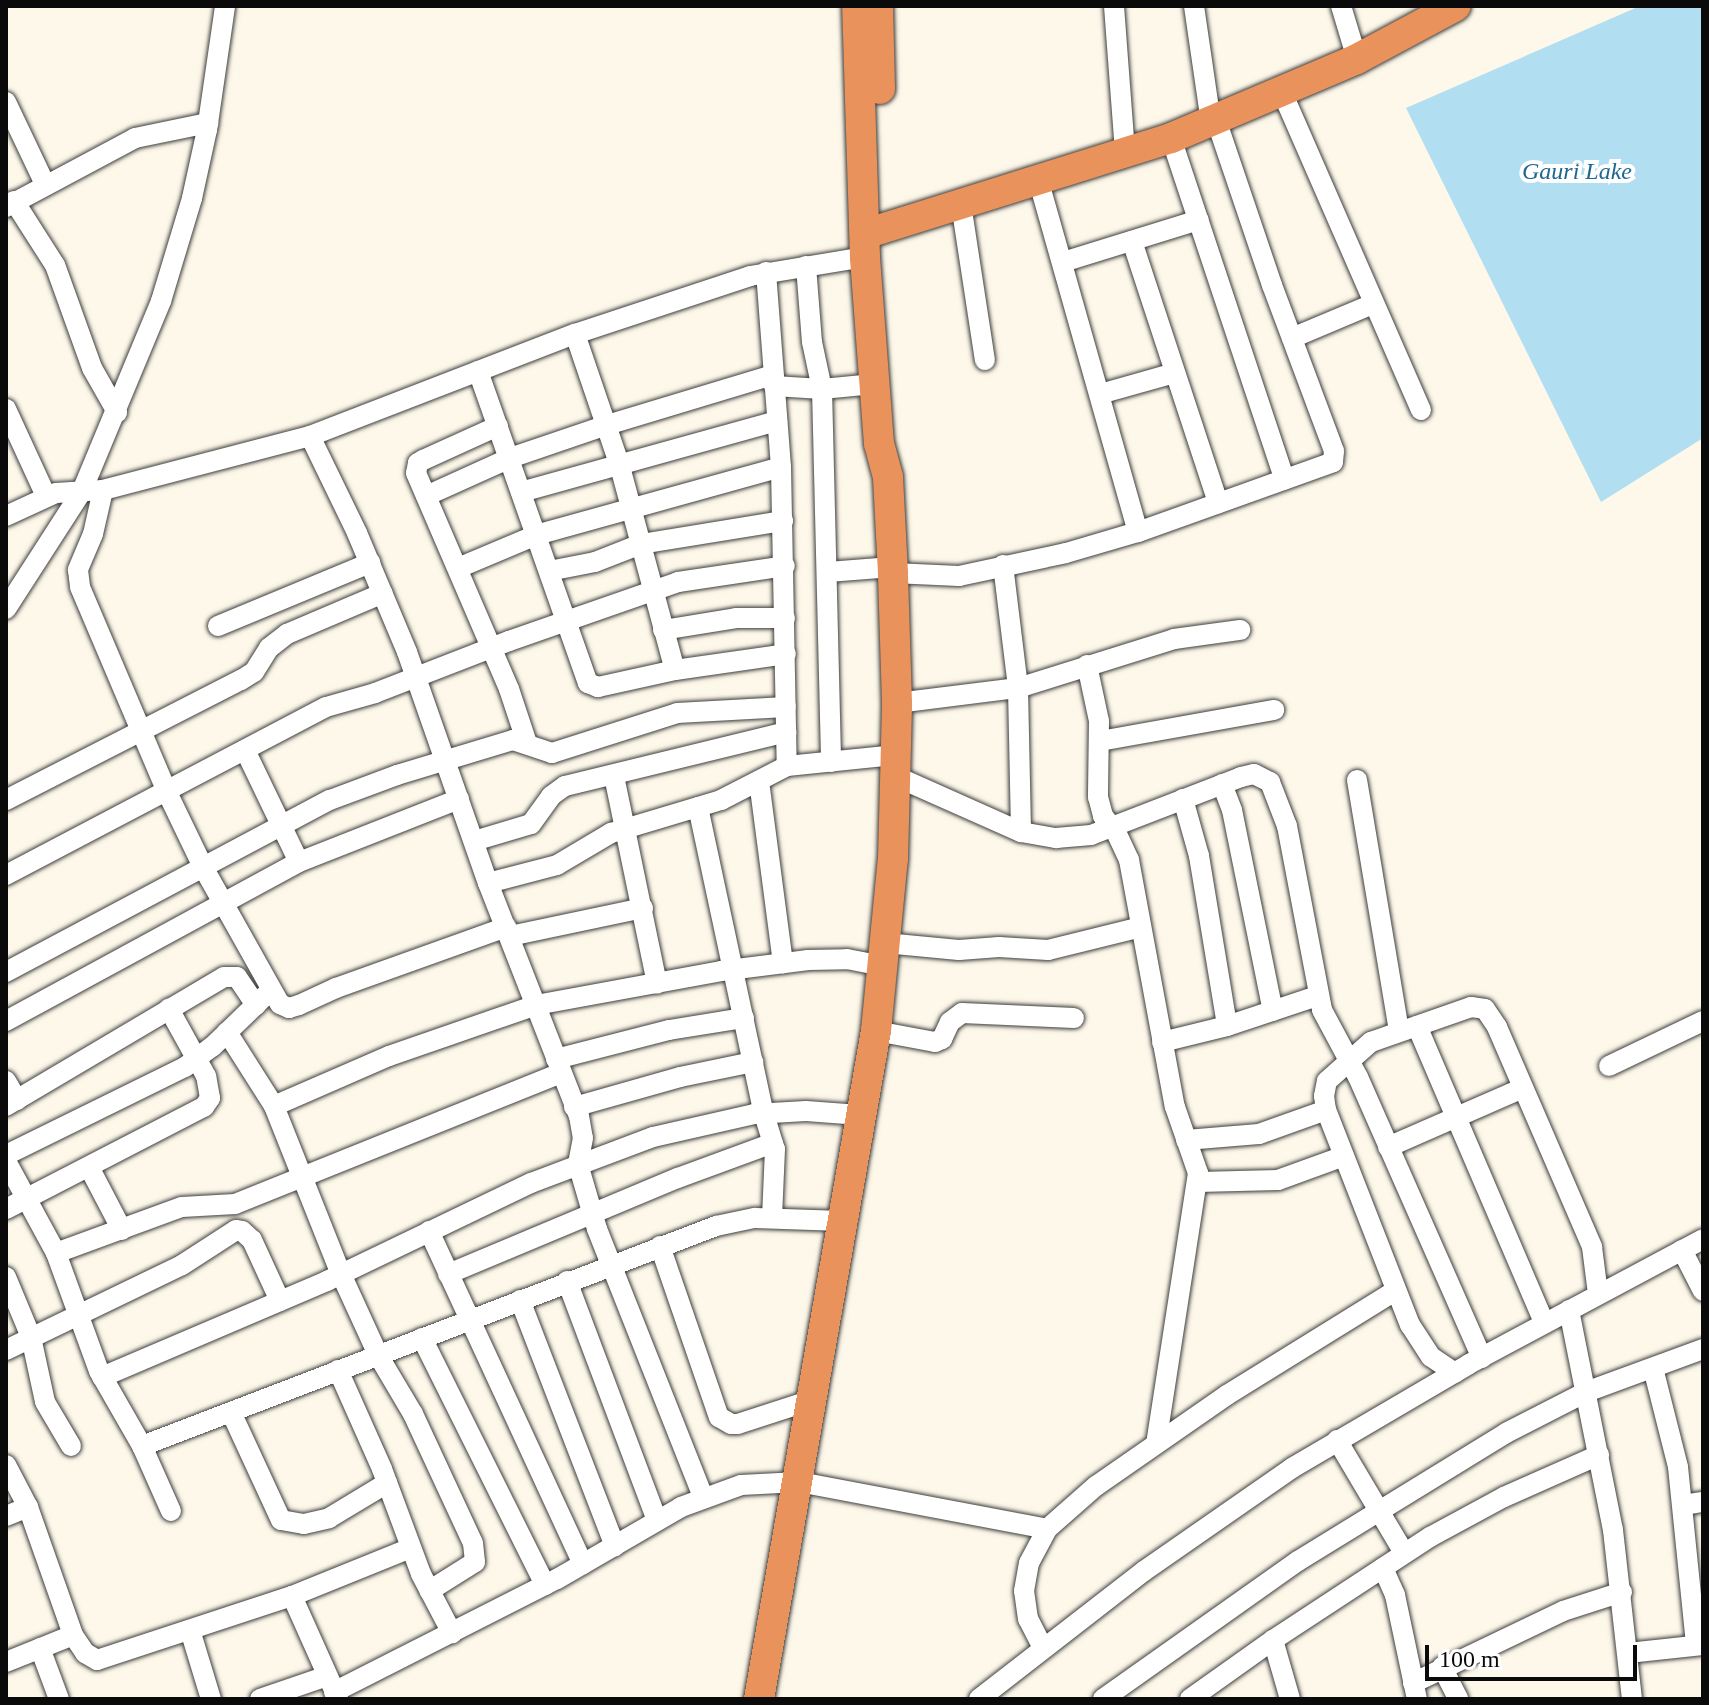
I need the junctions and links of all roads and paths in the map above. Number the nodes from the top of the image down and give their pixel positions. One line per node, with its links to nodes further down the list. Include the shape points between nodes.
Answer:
1 (225, 6): 12 (street)
2 (857, 6): 21 (highway)
3 (878, 6): 21 (highway)
4 (1114, 6): 15 (street)
5 (1194, 6): 11 (street)
6 (1341, 6): 8 (street)
7 (1450, 8): 8 (highway)
8 (1357, 59): 9 (highway)
9 (1282, 92): 11 (highway); 26 (street)
10 (6, 102): 13 (street)
11 (1214, 121): 14 (highway); 28 (street)
12 (208, 123): 17 (street, via 135,138); 38 (street, via 161,301)
13 (12, 133): 17 (street)
14 (1171, 138): 15 (highway); 20 (street)
15 (1125, 154): 16 (highway)
16 (1038, 179): 19 (highway); 23 (street)
17 (45, 184): 18 (street)
18 (10, 204): 38 (street, via 55,265 92,368)
19 (961, 204): 21 (highway); 29 (street)
20 (1199, 220): 22 (street); 47 (street)
21 (871, 240): 24 (street); 33 (highway); 46 (highway, via 897,443)
22 (1132, 241): 23 (street); 31 (street)
23 (1063, 262): 35 (street)
24 (806, 266): 25 (street); 34 (street)
25 (766, 272): 27 (street); 32 (street)
26 (1373, 304): 28 (street); 37 (street)
27 (575, 334): 30 (street); 40 (street)
28 (1292, 338): 47 (street, via 1334,458 1329,465)
29 (985, 360)
30 (478, 371): 41 (street); 42 (street)
31 (1174, 373): 35 (street); 53 (street)
32 (774, 380): 34 (street); 39 (street); 40 (street)
33 (874, 384): 34 (street); 46 (highway)
34 (822, 389): 66 (street)
35 (1100, 394): 57 (street)
36 (6, 409): 51 (street)
37 (1421, 410)
38 (117, 412): 49 (street)
39 (777, 421): 44 (street); 45 (street)
40 (607, 425): 43 (street); 44 (street)
41 (498, 426): 43 (street); 52 (street, via 418,463 416,473)
42 (310, 436): 48 (street); 60 (street)
43 (510, 458): 50 (street); 52 (street)
44 (619, 463): 50 (street); 54 (street)
45 (781, 467): 54 (street); 56 (street)
46 (888, 477): 64 (highway)
47 (1285, 480): 53 (street)
48 (103, 490): 49 (street); 84 (street, via 78,570 80,587)
49 (82, 491): 51 (street); 69 (street)
50 (521, 492): 58 (street)
51 (46, 496): 55 (street)
52 (426, 496): 63 (street)
53 (1218, 503): 57 (street)
54 (631, 506): 58 (street); 59 (street)
55 (6, 516)
56 (783, 521): 59 (street); 62 (street)
57 (1138, 532): 61 (street)
58 (536, 535): 63 (street); 65 (street)
59 (641, 544): 65 (street, via 595,562); 67 (street)
60 (370, 563): 68 (street); 72 (street)
61 (1003, 565): 64 (street, via 959,576); 80 (street)
62 (785, 566): 67 (street, via 694,579); 70 (street)
63 (458, 568): 75 (street)
64 (892, 570): 66 (street); 81 (highway)
65 (549, 571): 71 (street)
66 (828, 572): 90 (street)
67 (652, 591): 71 (street); 73 (street)
68 (383, 593): 79 (street); 84 (street, via 287,634 269,648 254,672)
69 (6, 609)
70 (785, 618): 73 (street, via 736,618); 76 (street)
71 (566, 621): 75 (street); 78 (street, via 593,686)
72 (218, 626)
73 (663, 630): 78 (street)
74 (1240, 630): 77 (street, via 1186,636)
75 (491, 648): 79 (street); 87 (street)
76 (786, 654): 78 (street); 82 (street)
77 (1087, 665): 80 (street); 86 (street)
78 (675, 670)
79 (416, 677): 88 (street, via 326,707); 89 (street)
80 (1018, 688): 81 (street); 105 (street)
81 (897, 703): 91 (highway)
82 (786, 707): 85 (street); 87 (street, via 677,713 552,753)
83 (1274, 710): 86 (street)
84 (139, 732): 97 (street); 100 (street)
85 (787, 732): 92 (street); 93 (street)
86 (1100, 741): 104 (street, via 1098,797)
87 (527, 743): 89 (street, via 513,740)
88 (245, 750): 97 (street); 103 (street)
89 (445, 760): 98 (street); 103 (street, via 353,791)
90 (831, 762): 91 (street); 92 (street)
91 (896, 765): 105 (street); 115 (highway)
92 (787, 766): 95 (street)
93 (614, 776): 102 (street); 106 (street, via 565,786 531,824)
94 (1357, 780): 131 (street)
95 (759, 781): 101 (street); 116 (street)
96 (1222, 784): 99 (street); 121 (street, via 1262,776 1281,804); 125 (street, via 1232,810)
97 (166, 790): 108 (street); 109 (street)
98 (459, 799): 106 (street); 107 (street)
99 (1183, 799): 104 (street); 130 (street, via 1199,856)
100 (6, 800)
101 (698, 807): 102 (street); 117 (street)
102 (627, 826): 110 (street, via 557,865); 112 (street)
103 (282, 827): 107 (street); 108 (street)
104 (1112, 827): 105 (street, via 1075,838); 113 (street, via 1129,860)
105 (1021, 832)
106 (474, 841): 110 (street)
107 (299, 862): 111 (street)
108 (203, 867): 111 (street); 118 (street)
109 (6, 875)
110 (488, 883): 114 (street)
111 (223, 904): 120 (street); 128 (street)
112 (643, 908): 114 (street); 119 (street)
113 (1141, 927): 115 (street, via 1048,950 999,947); 134 (street)
114 (508, 931): 120 (street, via 289,1008); 123 (street)
115 (884, 954): 116 (street); 132 (highway)
116 (783, 963): 117 (street)
117 (733, 969): 119 (street); 126 (street)
118 (6, 972)
119 (657, 984): 123 (street)
120 (271, 990): 122 (street)
121 (1317, 996): 125 (street); 136 (street)
122 (256, 1005): 124 (street, via 231,975); 133 (street)
123 (536, 1005): 138 (street); 143 (street, via 389,1056)
124 (169, 1009): 135 (street); 142 (street)
125 (1273, 1011): 130 (street)
126 (744, 1018): 137 (street); 138 (street, via 669,1030)
127 (1074, 1018): 132 (street, via 962,1013 935,1042)
128 (6, 1021)
129 (1703, 1021): 139 (street)
130 (1227, 1026): 134 (street)
131 (1408, 1029): 136 (street, via 1371,1042); 141 (street, via 1471,1007 1485,1009); 148 (street)
132 (876, 1031): 147 (highway)
133 (227, 1032): 135 (street); 143 (street)
134 (1162, 1042): 149 (street)
135 (196, 1059): 152 (street); 156 (street, via 210,1087 204,1107)
136 (1349, 1059): 145 (street, via 1327,1081); 151 (street)
137 (753, 1062): 144 (street); 146 (street)
138 (558, 1066): 144 (street); 157 (street)
139 (1609, 1066)
140 (6, 1081): 142 (street)
141 (1523, 1088): 148 (street); 177 (street, via 1595,1256)
142 (12, 1103)
143 (274, 1106): 157 (street)
144 (574, 1107): 155 (street, via 583,1138)
145 (1326, 1110): 149 (street, via 1259,1134); 153 (street)
146 (764, 1114): 147 (street); 150 (street); 155 (street, via 653,1137)
147 (860, 1115): 163 (highway)
148 (1455, 1118): 151 (street); 183 (street)
149 (1186, 1140): 158 (street)
150 (773, 1143): 161 (street); 162 (street)
151 (1388, 1147): 189 (street)
152 (6, 1155)
153 (1344, 1156): 158 (street, via 1278,1180); 175 (street)
154 (6, 1161): 159 (street)
155 (578, 1164): 161 (street); 165 (street)
156 (89, 1167): 159 (street); 164 (street)
157 (302, 1175): 164 (street, via 235,1204 182,1207); 171 (street)
158 (1198, 1182): 198 (street)
159 (26, 1199): 160 (street); 169 (street)
160 (6, 1209)
161 (592, 1213): 170 (street); 172 (street)
162 (772, 1218): 163 (street); 167 (street, via 740,1220)
163 (842, 1221): 195 (highway)
164 (122, 1230): 169 (street)
165 (429, 1231): 171 (street); 172 (street)
166 (1703, 1239): 168 (street)
167 (660, 1246): 170 (street); 195 (street, via 719,1417 738,1424)
168 (1682, 1250): 176 (street); 177 (street)
169 (56, 1253): 181 (street)
170 (609, 1265): 174 (street); 205 (street)
171 (341, 1274): 179 (street); 188 (street)
172 (448, 1274): 182 (street)
173 (6, 1277): 184 (street)
174 (567, 1281): 178 (street); 211 (street)
175 (1395, 1291): 192 (street, via 1424,1348); 198 (street)
176 (1703, 1291)
177 (1598, 1294): 180 (street)
178 (520, 1300): 182 (street); 213 (street)
179 (280, 1301): 181 (street, via 252,1240 236,1230 182,1265); 193 (street)
180 (1569, 1310): 183 (street); 194 (street)
181 (77, 1314): 184 (street); 193 (street)
182 (469, 1319): 185 (street); 216 (street)
183 (1544, 1323): 189 (street)
184 (31, 1337): 187 (street); 199 (street, via 45,1402)
185 (422, 1338): 188 (street); 219 (street)
186 (1703, 1349): 190 (street)
187 (6, 1350)
188 (378, 1355): 191 (street); 220 (street, via 413,1414 477,1555 464,1572)
189 (1482, 1358): 192 (street)
190 (1653, 1368): 194 (street); 206 (street)
191 (338, 1370): 196 (street); 204 (street)
192 (1455, 1373): 197 (street)
193 (102, 1377): 200 (street)
194 (1586, 1392): 201 (street); 208 (street)
195 (812, 1400): 203 (highway)
196 (231, 1412): 200 (street); 204 (street, via 281,1520 304,1524 329,1518)
197 (1337, 1440): 208 (street); 229 (street, via 1182,1544)
198 (1156, 1444): 212 (street, via 1080,1498)
199 (71, 1446)
200 (142, 1446): 209 (street)
201 (1599, 1455): 215 (street, via 1504,1497); 221 (street)
202 (6, 1465): 207 (street)
203 (799, 1482): 205 (street, via 741,1485); 212 (street); 239 (highway)
204 (387, 1483): 214 (street)
205 (703, 1497): 211 (street)
206 (1693, 1504): 218 (street)
207 (28, 1507): 210 (street); 225 (street)
208 (1379, 1509): 215 (street); 241 (street)
209 (171, 1511)
210 (6, 1516)
211 (657, 1521): 213 (street)
212 (1047, 1529): 229 (street, via 1029,1563 1024,1591 1028,1619)
213 (615, 1546): 216 (street)
214 (411, 1548): 220 (street); 222 (street)
215 (1404, 1553): 217 (street)
216 (583, 1564): 219 (street)
217 (1383, 1568): 226 (street); 234 (street, via 1395,1595)
218 (1696, 1576): 227 (street)
219 (545, 1585): 224 (street)
220 (429, 1591): 224 (street)
221 (1622, 1592): 230 (street); 232 (street, via 1563,1611)
222 (292, 1596): 223 (street); 233 (street)
223 (190, 1630): 225 (street, via 97,1660); 237 (street)
224 (452, 1633): 233 (street)
225 (73, 1635): 228 (street)
226 (1273, 1640): 242 (street); 243 (street)
227 (1700, 1645): 230 (street)
228 (40, 1648): 231 (street); 236 (street)
229 (1043, 1648): 240 (street)
230 (1628, 1653): 235 (street)
231 (6, 1662)
232 (1442, 1667): 234 (street); 244 (street)
233 (333, 1689): 238 (street)
234 (1415, 1691)
235 (1631, 1696): 245 (street)
236 (59, 1699)
237 (211, 1699)
238 (260, 1699)
239 (759, 1699)
240 (979, 1699)
241 (1103, 1699)
242 (1190, 1699)
243 (1290, 1699)
244 (1458, 1699)
245 (1610, 1699)

